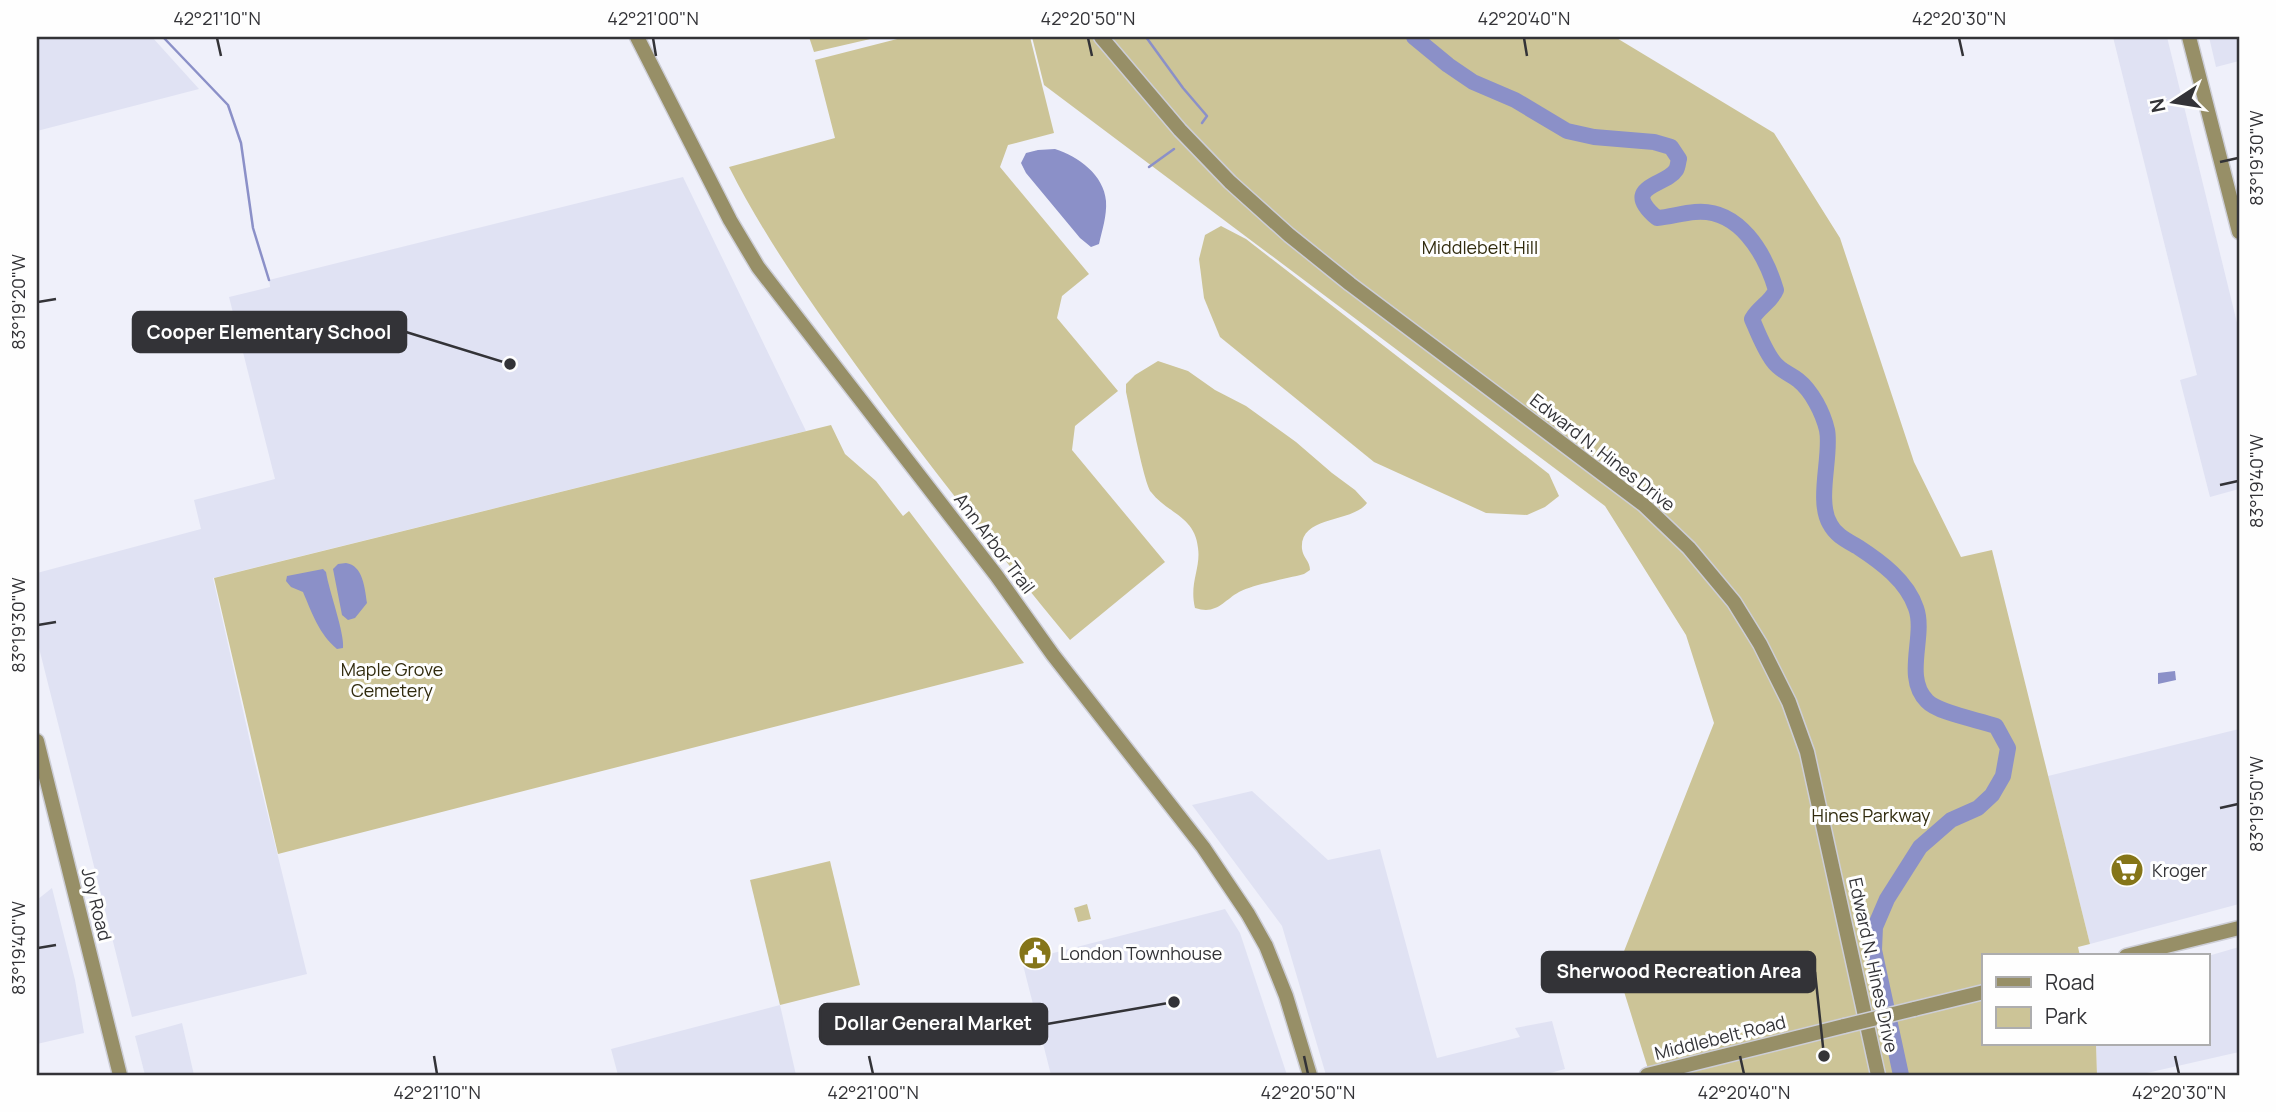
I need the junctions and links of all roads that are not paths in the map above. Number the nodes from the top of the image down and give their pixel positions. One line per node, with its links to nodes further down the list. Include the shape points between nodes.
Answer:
1 (637, 37): 10 (street, Ann Arbor Trail, via 758,267 1203,847 1248,914 1286,996)
2 (1101, 37): 12 (street, Edward N. Hines Drive, via 1180,130 1259,209 1350,284 1644,505 1734,602 1766,654 1807,752)
3 (2189, 37): 4 (street)
4 (2239, 232)
5 (37, 741): 9 (street, Joy Road)
6 (2239, 928): 7 (street)
7 (2134, 954)
8 (1982, 992): 11 (street, Middlebelt Road, bridge)
9 (120, 1075)
10 (1310, 1075)
11 (1647, 1075)
12 (1878, 1075)

